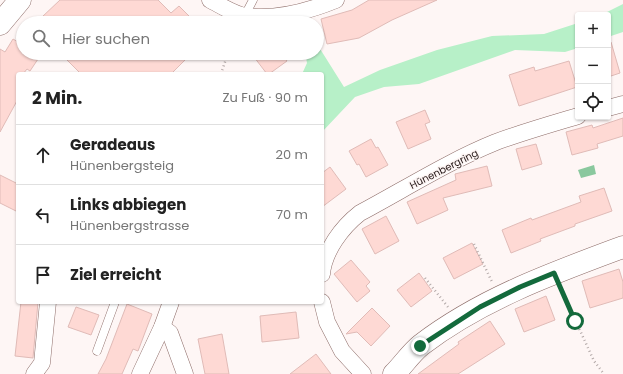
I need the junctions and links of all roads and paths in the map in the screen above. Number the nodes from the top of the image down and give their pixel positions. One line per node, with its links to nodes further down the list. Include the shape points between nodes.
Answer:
1 (20, 0): 8 (street)
2 (210, 0): 5 (street)
3 (253, 0): 6 (lane)
4 (336, 0): 7 (street, via 297,12)
5 (236, 16)
6 (245, 16)
7 (270, 16)
8 (0, 24)
9 (226, 60): 10 (path)
10 (222, 72)
11 (623, 104): 12 (street)
12 (611, 107)
13 (575, 117): 16 (street, Hünenbergring, via 496,142 457,160 360,213 349,222 332,246)
14 (474, 244): 19 (path)
15 (623, 247): 17 (street)
16 (324, 266)
17 (554, 273): 31 (street, via 480,307 452,324 420,346); 32 (path, via 594,361)
18 (425, 278): 24 (path)
19 (493, 283)
20 (48, 304): 27 (street, via 42,363)
21 (114, 304): 26 (lane)
22 (170, 304): 25 (street)
23 (322, 304): 30 (street, via 326,322 342,350)
24 (448, 308)
25 (162, 327): 28 (street); 29 (street, via 170,333)
26 (97, 350)
27 (34, 374)
28 (140, 374)
29 (185, 374)
30 (363, 374)
31 (394, 374)
32 (604, 374)

